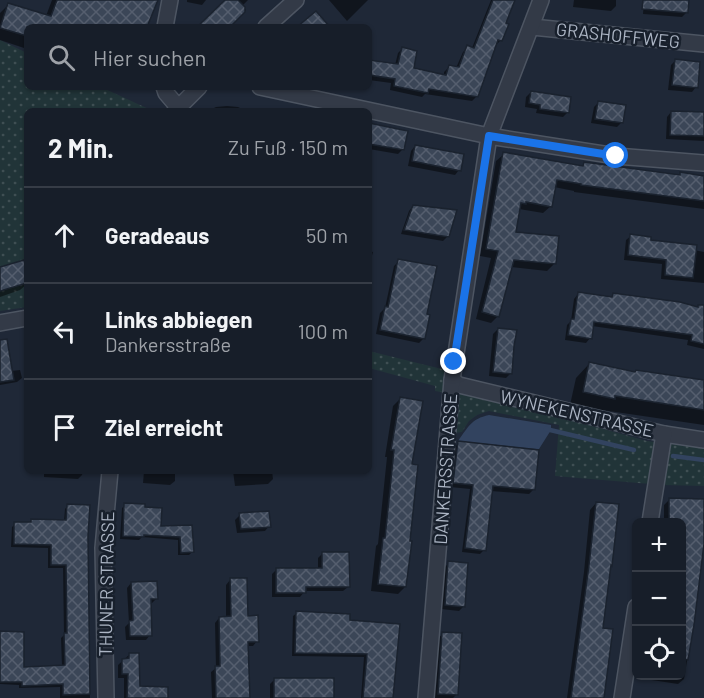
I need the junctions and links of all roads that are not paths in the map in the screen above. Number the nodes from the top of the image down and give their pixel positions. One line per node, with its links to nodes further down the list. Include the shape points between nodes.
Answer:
1 (170, 0): 4 (street)
2 (296, 0): 5 (street)
3 (541, 0): 6 (street, DANKERSSTRASSE)
4 (166, 24)
5 (269, 24)
6 (532, 27): 7 (street, GRASHOFFWEG); 15 (street, DANKERSSTRASSE)
7 (704, 44)
8 (165, 90): 11 (street)
9 (196, 90): 12 (street)
10 (274, 90): 13 (street)
11 (176, 108)
12 (178, 108)
13 (358, 108)
14 (372, 111): 15 (street)
15 (489, 136): 16 (street, via 616,156); 19 (street, DANKERSSTRASSE)
16 (704, 163)
17 (24, 319): 18 (street)
18 (0, 323)
19 (452, 380): 20 (street, WYNEKENSTRASSE, via 459,385); 26 (street, DANKERSSTRASSE)
20 (664, 434): 21 (street, WYNEKENSTRASSE); 23 (street)
21 (704, 440)
22 (110, 474): 25 (street, THUNER STRASSE, via 103,548)
23 (651, 518)
24 (633, 626): 27 (street)
25 (106, 698)
26 (426, 698)
27 (622, 698)

